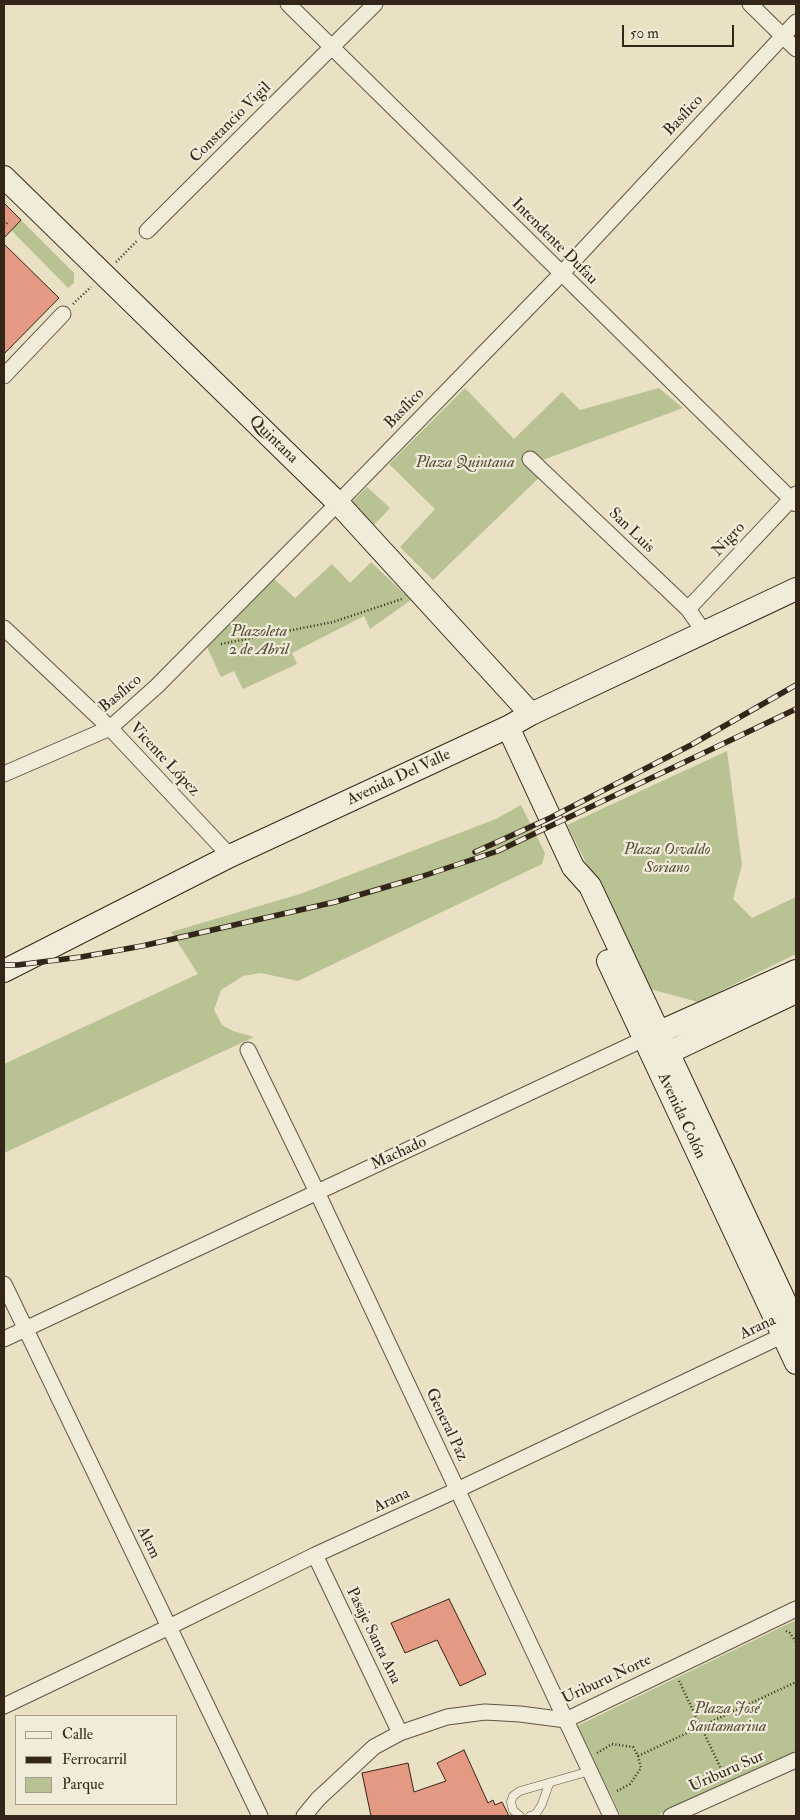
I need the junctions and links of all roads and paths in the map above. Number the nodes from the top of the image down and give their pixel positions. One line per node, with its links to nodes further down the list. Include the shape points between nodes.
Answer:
1 (288, 4): 6 (street, Intendente Dufau)
2 (375, 4): 6 (street, Constancio Vigil)
3 (750, 4): 5 (street)
4 (796, 22): 5 (street, Basílico)
5 (782, 36): 7 (street); 13 (street, Basílico)
6 (332, 48): 11 (street, Constancio Vigil); 13 (street, Intendente Dufau)
7 (796, 49)
8 (4, 177): 19 (main road, Quintana)
9 (9, 220): 10 (path)
10 (4, 226)
11 (147, 231): 12 (path)
12 (112, 267)
13 (562, 274): 18 (street, Intendente Dufau); 19 (street, Basílico)
14 (94, 284): 15 (path)
15 (63, 314): 16 (street)
16 (4, 376)
17 (530, 459): 22 (street, San Luis)
18 (795, 499): 22 (street, Nigro)
19 (338, 504): 21 (main road, Quintana); 25 (street, Basílico)
20 (796, 589): 24 (main road, Avenida Del Valle)
21 (420, 593): 25 (path, via 333,622); 26 (main road, Quintana)
22 (688, 609): 24 (street, San Luis)
23 (4, 628): 28 (street, Vicente López)
24 (704, 632): 26 (main road, Avenida Del Valle)
25 (197, 646): 28 (street, Basílico)
26 (531, 714): 27 (main road, Avenida Del Valle)
27 (508, 727): 30 (main road, Avenida Del Valle); 34 (main road, Avenida Colón, via 573,867 590,886)
28 (110, 728): 29 (street, Basílico); 30 (street, Vicente López)
29 (4, 774)
30 (230, 856): 31 (main road, Avenida Del Valle)
31 (4, 971)
32 (796, 971): 34 (main road, Machado)
33 (796, 992): 36 (main road)
34 (651, 1035): 36 (main road, Avenida Colón); 37 (street, Machado)
35 (248, 1050): 37 (street, General Paz)
36 (661, 1056): 40 (main road, Avenida Colón)
37 (317, 1192): 39 (street, Machado); 43 (street, General Paz)
38 (4, 1284): 39 (street, Alem)
39 (25, 1329): 41 (street, Machado); 46 (street, Alem)
40 (792, 1330): 42 (main road, Avenida Colón); 43 (street, Arana)
41 (4, 1339)
42 (796, 1363)
43 (457, 1490): 44 (street, Arana); 52 (street, General Paz)
44 (315, 1555): 46 (street, Arana); 54 (street, Pasaje Santa Ana)
45 (796, 1609): 52 (street, Uriburu Norte)
46 (169, 1627): 51 (street, Arana); 62 (street, Alem)
47 (780, 1628): 48 (path)
48 (796, 1642)
49 (677, 1678): 53 (path)
50 (796, 1682): 53 (path)
51 (4, 1706)
52 (566, 1720): 54 (street, Uriburu Norte, via 485,1712 447,1717); 58 (street, General Paz)
53 (701, 1727): 56 (path); 59 (path)
54 (400, 1733): 63 (street, Uriburu Norte, via 374,1747)
55 (591, 1756): 56 (path, via 612,1744 632,1747)
56 (638, 1756): 61 (path, via 641,1768 630,1784)
57 (796, 1760): 67 (street, Uriburu Sur)
58 (590, 1771): 60 (lane); 66 (street, General Paz)
59 (728, 1783)
60 (549, 1784): 64 (lane, via 532,1787 513,1796 510,1802 512,1810); 65 (lane, via 542,1804 536,1814)
61 (610, 1794)
62 (260, 1816)
63 (304, 1816)
64 (520, 1816)
65 (530, 1816)
66 (611, 1816)
67 (672, 1816)

